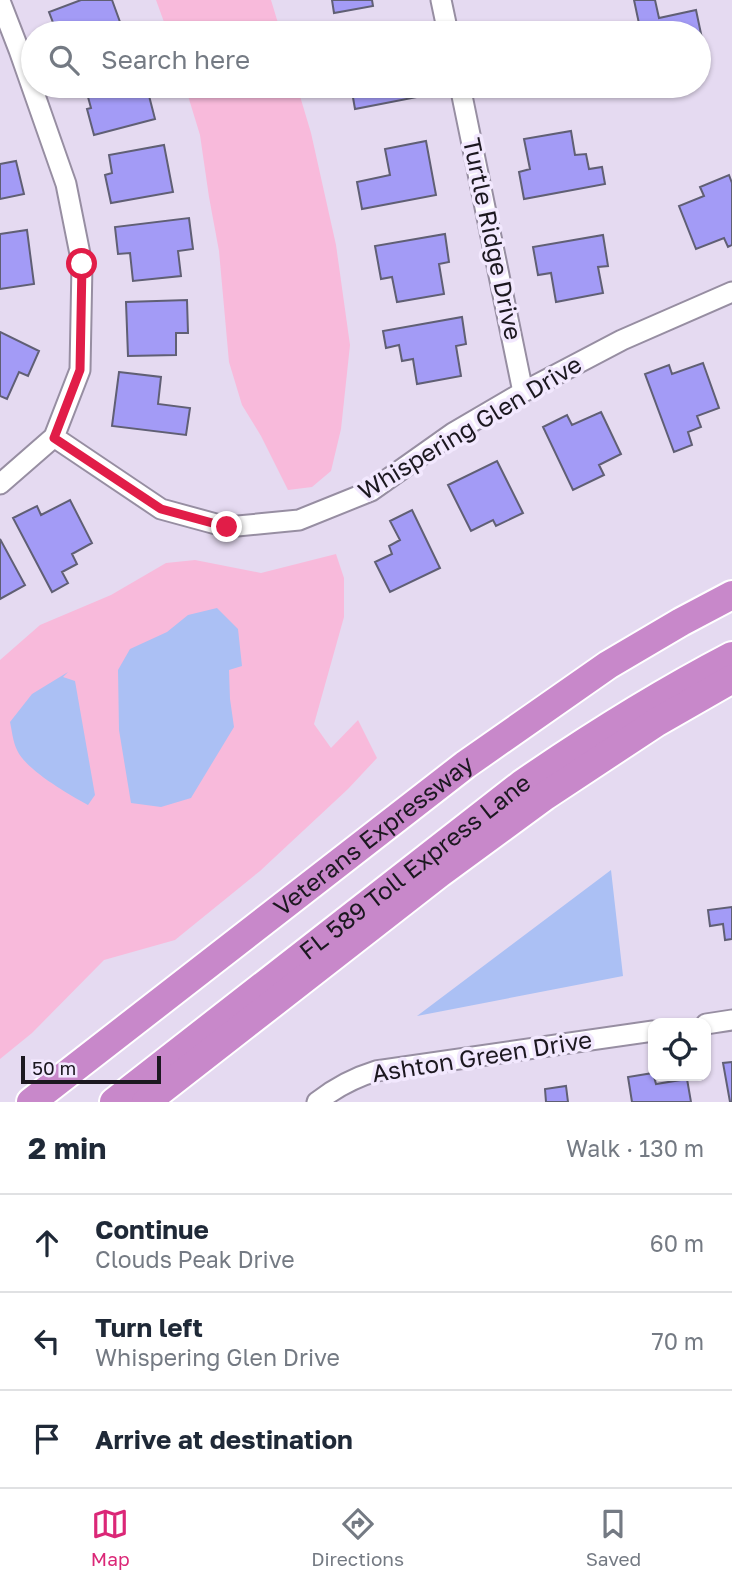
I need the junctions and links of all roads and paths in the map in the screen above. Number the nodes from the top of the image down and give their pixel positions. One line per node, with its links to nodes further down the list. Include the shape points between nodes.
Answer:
1 (443, 0): 3 (street)
2 (0, 1): 4 (street)
3 (447, 21)
4 (21, 56)
5 (36, 98): 9 (street, via 66,184 82,264 80,370)
6 (462, 98): 8 (street, Turtle Ridge Drive)
7 (732, 292): 8 (street, Whispering Glen Drive, via 622,340)
8 (523, 392): 9 (street, Whispering Glen Drive, via 453,433 370,491 299,520 275,523 227,527 161,509)
9 (54, 438): 10 (street)
10 (0, 484)
11 (732, 595): 17 (highway, Veterans Expressway, via 608,665 465,765)
12 (732, 656): 18 (highway, FL 589 Toll Express Lane, via 577,746 522,785)
13 (732, 679): 19 (highway, via 545,796)
14 (732, 1020): 15 (street)
15 (711, 1023)
16 (648, 1032): 20 (street, Ashton Green Drive, via 376,1071 343,1083)
17 (31, 1102)
18 (114, 1102)
19 (146, 1102)
20 (317, 1102)

